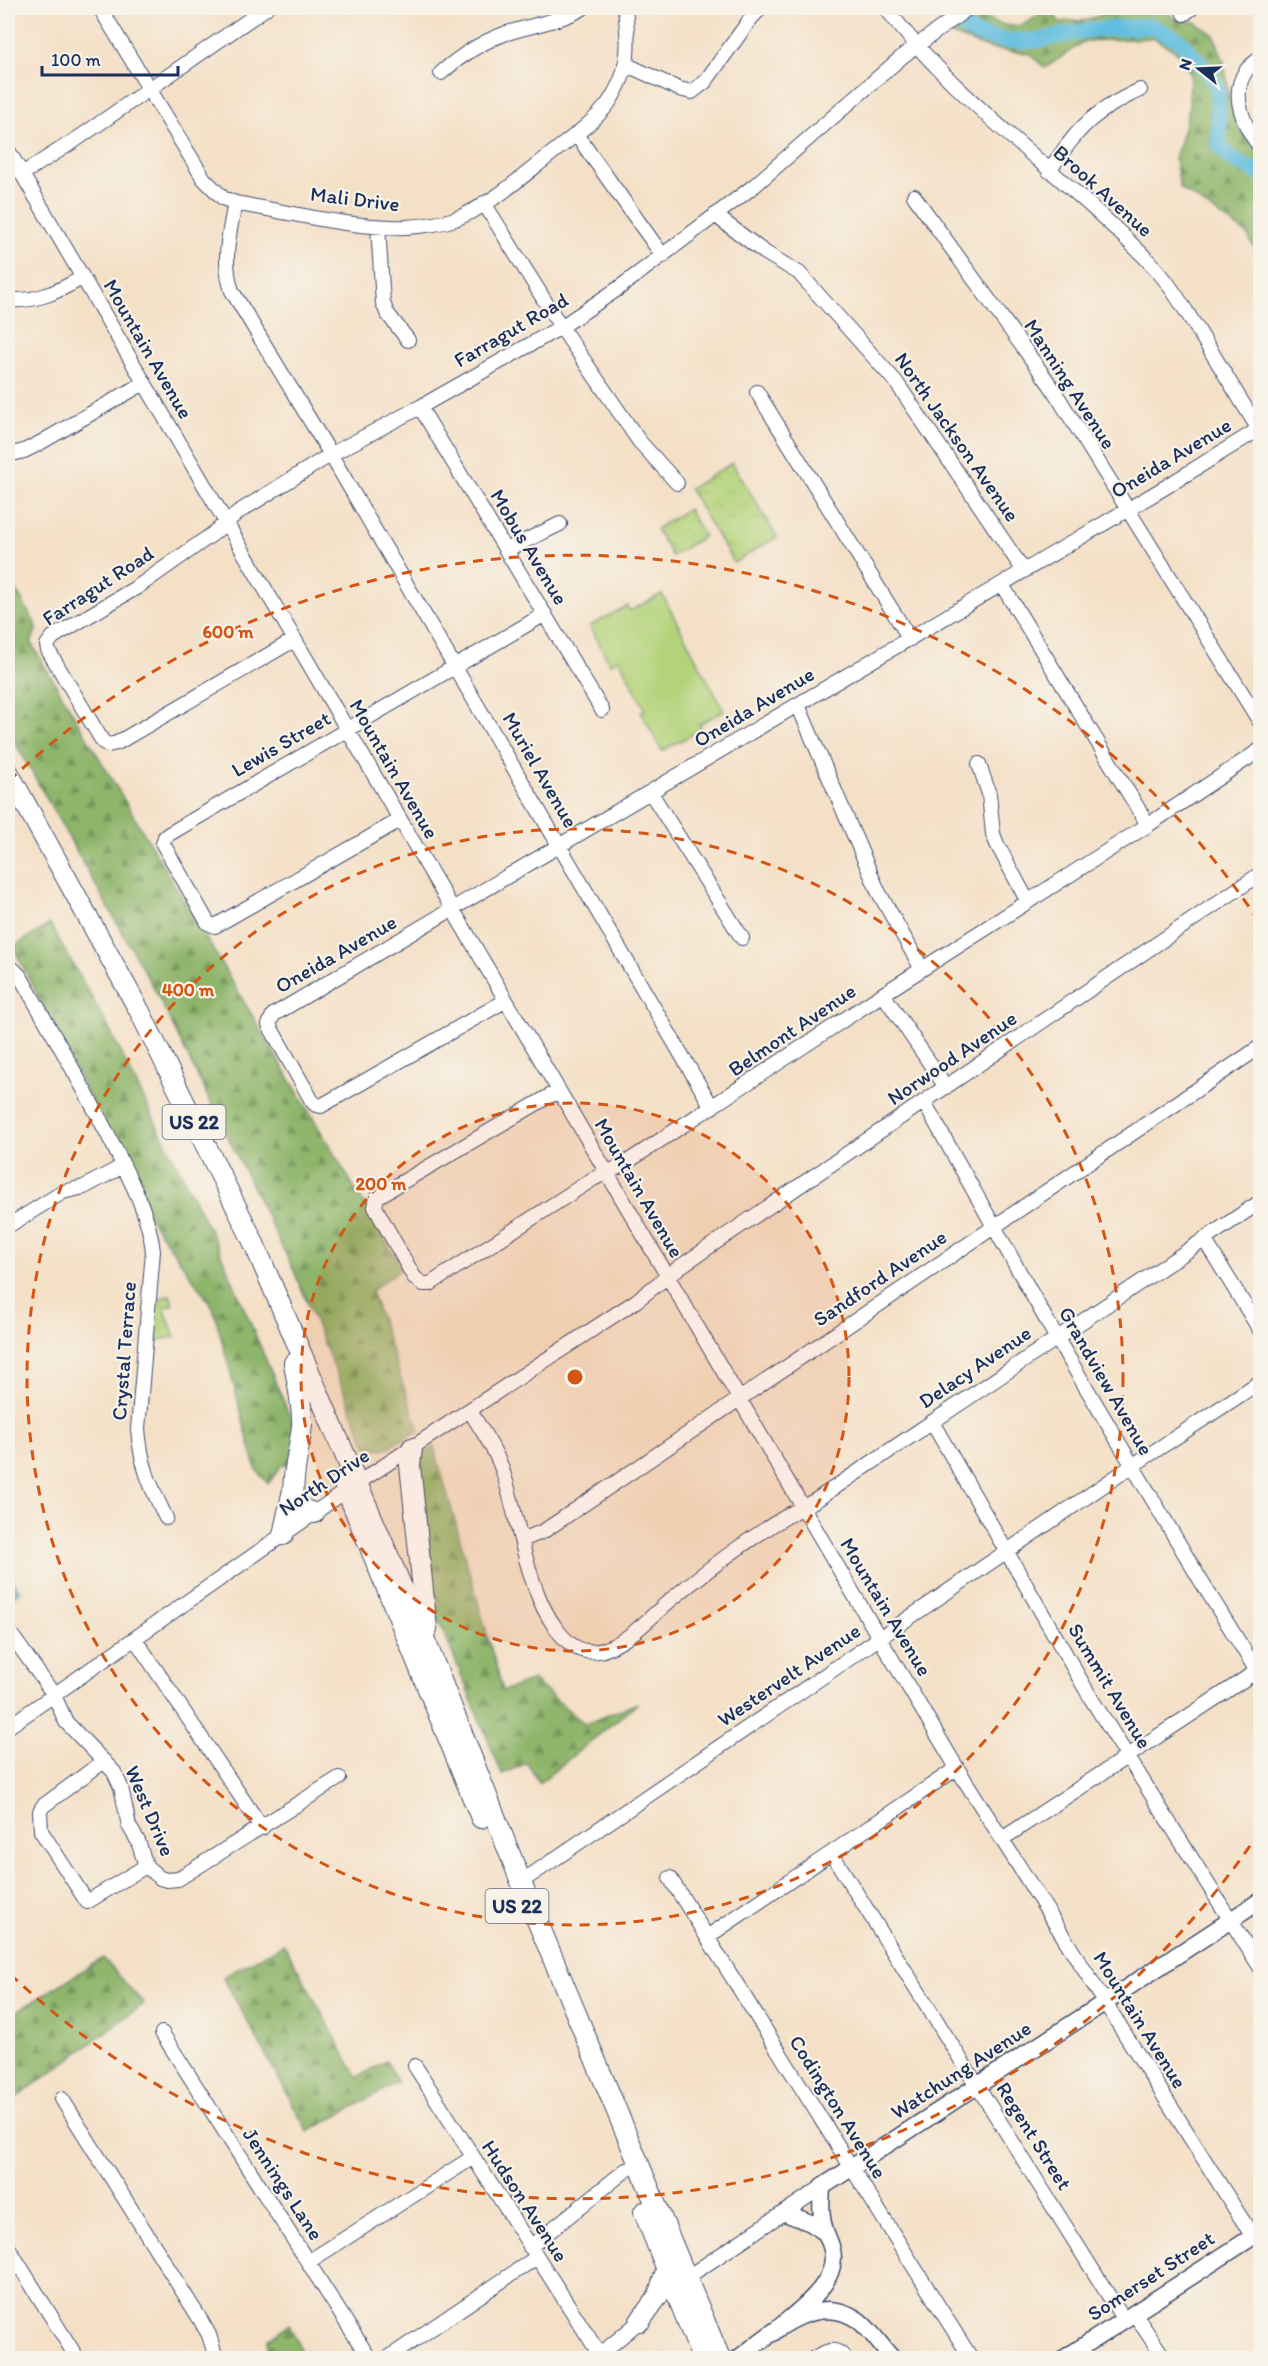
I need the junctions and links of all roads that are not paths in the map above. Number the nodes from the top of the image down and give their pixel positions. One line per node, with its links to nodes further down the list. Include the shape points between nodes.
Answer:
1 (100, 8): 12 (street, Mali Drive)
2 (266, 8): 12 (street)
3 (583, 8): 11 (street, via 503,34)
4 (625, 8): 10 (street, Mali Drive)
5 (761, 8): 10 (street, via 705,82 692,92)
6 (886, 8): 8 (street, Brook Avenue)
7 (968, 8): 8 (street, Farragut Road)
8 (916, 45): 17 (street, Brook Avenue); 22 (street, Farragut Road, via 754,186)
9 (1260, 58): 15 (street, via 1245,71 1240,109 1246,129)
10 (625, 64): 14 (street, Mali Drive, via 608,103)
11 (441, 73)
12 (150, 89): 18 (street); 20 (street, Mali Drive, via 204,179 223,198)
13 (1140, 90): 17 (street, via 1089,119)
14 (576, 134): 21 (street, Mali Drive); 24 (street)
15 (1260, 147)
16 (8, 150): 18 (street, Mountain Avenue)
17 (1049, 171): 32 (street, Brook Avenue, via 1099,212 1159,273)
18 (22, 174): 25 (street, Mountain Avenue)
19 (914, 196): 36 (street, Manning Avenue, via 1051,386)
20 (235, 203): 23 (street, Mali Drive); 34 (street, Muriel Avenue, via 225,266 232,291)
21 (484, 203): 23 (street, Mali Drive, via 436,224); 27 (street)
22 (715, 215): 24 (street, Farragut Road); 40 (street, North Jackson Avenue, via 799,273 896,382)
23 (378, 227): 28 (street, via 383,303)
24 (663, 256): 27 (street, Farragut Road)
25 (82, 278): 26 (street, via 50,296); 29 (street, Mountain Avenue)
26 (8, 300)
27 (561, 327): 31 (street, Farragut Road); 35 (street, via 639,441)
28 (408, 340)
29 (144, 383): 33 (street, via 38,444); 37 (street, Mountain Avenue)
30 (757, 392): 43 (street)
31 (420, 407): 34 (street, Farragut Road); 39 (street, Mobus Avenue)
32 (1260, 430): 36 (street, Oneida Avenue)
33 (8, 455)
34 (330, 455): 37 (street, Farragut Road); 45 (street, Muriel Avenue)
35 (677, 483)
36 (1126, 509): 40 (street, Oneida Avenue); 48 (street, Manning Avenue)
37 (226, 523): 44 (street, Mountain Avenue); 44 (street, Farragut Road, via 139,585 53,637 48,650 108,745)
38 (560, 524): 39 (street)
39 (506, 550): 42 (street, Mobus Avenue)
40 (1024, 571): 41 (street, Oneida Avenue)
41 (1002, 585): 43 (street, Oneida Avenue); 56 (street)
42 (545, 614): 45 (street, Lewis Street); 47 (street, Mobus Avenue)
43 (910, 639): 46 (street, Oneida Avenue)
44 (294, 640): 49 (street, Mountain Avenue)
45 (455, 667): 49 (street, Lewis Street); 57 (street, Muriel Avenue)
46 (798, 705): 53 (street, Oneida Avenue); 63 (street, via 878,891)
47 (602, 710)
48 (1260, 722)
49 (347, 730): 55 (street, Mountain Avenue); 55 (street, Lewis Street, via 169,834 163,840 164,849 208,923 215,926)
50 (1260, 750): 56 (street, Belmont Avenue)
51 (979, 764): 59 (street, via 989,794 993,834)
52 (8, 772): 87 (highway, US 22, via 139,1010 247,1229)
53 (651, 793): 57 (street, Oneida Avenue); 61 (street)
54 (8, 799): 80 (highway, US 22, via 194,1144)
55 (400, 820): 60 (street, Mountain Avenue)
56 (1148, 825): 59 (street, Belmont Avenue)
57 (560, 846): 60 (street, Oneida Avenue); 70 (street, Muriel Avenue)
58 (1260, 874): 67 (street, Norwood Avenue)
59 (1028, 902): 63 (street, Belmont Avenue)
60 (452, 910): 65 (street, Mountain Avenue); 65 (street, Oneida Avenue, via 270,1019 272,1031 312,1101 321,1106)
61 (742, 938)
62 (8, 968): 71 (street, Crystal Terrace, via 20,976)
63 (922, 969): 64 (street, Belmont Avenue)
64 (883, 994): 67 (street); 70 (street, Belmont Avenue)
65 (506, 1001): 68 (street, Mountain Avenue)
66 (1260, 1047): 75 (street, Sandford Avenue)
67 (946, 1087): 69 (street, Norwood Avenue)
68 (558, 1091): 72 (street, Mountain Avenue); 72 (street, Belmont Avenue, via 377,1197 375,1207 414,1277 430,1284)
69 (924, 1102): 75 (street, Grandview Avenue); 77 (street, Norwood Avenue)
70 (712, 1107): 72 (street, Belmont Avenue)
71 (123, 1166): 74 (street, via 84,1187 63,1192); 91 (street, Crystal Terrace, via 142,1204 151,1234 140,1454 144,1472)
72 (606, 1173): 77 (street, Mountain Avenue)
73 (1260, 1202): 76 (street, Delacy Avenue)
74 (8, 1226)
75 (994, 1227): 79 (street, Grandview Avenue); 82 (street, Sandford Avenue)
76 (1204, 1239): 78 (street); 79 (street, Delacy Avenue)
77 (668, 1278): 82 (street, Mountain Avenue); 83 (street, North Drive)
78 (1260, 1330)
79 (1056, 1337): 84 (street, Delacy Avenue); 86 (street, Grandview Avenue)
80 (294, 1364): 87 (highway, US 22); 88 (highway, via 302,1424)
81 (1260, 1382): 86 (street, Westervelt Avenue)
82 (739, 1399): 89 (street, Mountain Avenue); 93 (street, Sandford Avenue, via 544,1531)
83 (470, 1411): 85 (street, North Drive); 93 (street, via 498,1459)
84 (932, 1422): 89 (street, Delacy Avenue); 94 (street, Summit Avenue)
85 (412, 1448): 87 (street, North Drive); 98 (highway, via 410,1466)
86 (1132, 1466): 94 (street, Westervelt Avenue); 99 (street, Grandview Avenue)
87 (353, 1487): 90 (street, North Drive); 98 (highway, US 22); 123 (highway, US 22)
88 (293, 1490): 90 (highway, via 298,1505); 92 (highway)
89 (802, 1507): 93 (street, Delacy Avenue, via 717,1563 634,1632 608,1648 592,1651 578,1649 553,1625 536,1592); 97 (street, Mountain Avenue)
90 (314, 1513): 92 (street, North Drive)
91 (166, 1518)
92 (283, 1534): 96 (street, North Drive)
93 (522, 1540)
94 (1007, 1553): 97 (street, Westervelt Avenue); 102 (street, Summit Avenue)
95 (8, 1630): 100 (street, West Drive)
96 (135, 1639): 100 (street, North Drive); 106 (street)
97 (880, 1639): 104 (street, Mountain Avenue); 111 (street, Westervelt Avenue)
98 (429, 1650): 111 (highway, US 22)
99 (1259, 1672): 102 (street)
100 (54, 1695): 101 (street, North Drive); 103 (street, West Drive, via 66,1722)
101 (8, 1727)
102 (1127, 1756): 107 (street); 113 (street, Summit Avenue)
103 (104, 1761): 109 (street, West Drive, via 121,1786 129,1826); 109 (street, via 43,1806 40,1831 87,1902)
104 (957, 1768): 107 (street, Mountain Avenue); 108 (street)
105 (339, 1778): 106 (street, West Drive)
106 (262, 1828): 109 (street, West Drive, via 178,1879 160,1878)
107 (1002, 1839): 116 (street, Mountain Avenue)
108 (832, 1854): 114 (street); 119 (street, Regent Street)
109 (146, 1866)
110 (670, 1878): 114 (street, Codington Avenue)
111 (521, 1882): 132 (highway, US 22)
112 (1260, 1901): 113 (main road, Watchung Avenue)
113 (1231, 1920): 115 (street, Summit Avenue); 116 (main road, Watchung Avenue)
114 (707, 1937): 122 (street, Codington Avenue)
115 (1260, 1967)
116 (1104, 2003): 119 (main road, Watchung Avenue); 127 (street, Mountain Avenue)
117 (162, 2033): 130 (street, Jennings Lane)
118 (415, 2066): 121 (street, Hudson Avenue)
119 (978, 2085): 122 (main road, Watchung Avenue); 133 (street, Regent Street)
120 (62, 2099): 140 (street, via 209,2335)
121 (472, 2158): 129 (street, Hudson Avenue); 130 (street)
122 (852, 2168): 124 (main road, Watchung Avenue); 150 (street, Codington Avenue)
123 (626, 2170): 129 (street); 131 (highway, US 22)
124 (822, 2187): 125 (street, Watchung Avenue); 126 (main road, via 821,2212)
125 (785, 2213): 126 (main road); 132 (street, Watchung Avenue)
126 (826, 2233): 136 (main road, via 833,2256 827,2280)
127 (1257, 2235): 133 (main road, Somerset Street)
128 (8, 2247): 139 (street)
129 (533, 2252): 138 (street, Hudson Avenue); 142 (street)
130 (308, 2262): 141 (street, Jennings Lane)
131 (666, 2271): 134 (highway, via 658,2296); 135 (highway, US 22)
132 (686, 2278): 144 (highway, US 22)
133 (1129, 2316): 151 (main road, Somerset Street); 152 (street, Regent Street)
134 (640, 2321): 135 (highway, via 662,2313); 138 (street)
135 (687, 2322): 143 (highway, US 22)
136 (772, 2333): 145 (main road); 149 (main road, via 808,2313 836,2311 861,2323)
137 (842, 2355): 147 (street, via 825,2351)
138 (599, 2357)
139 (77, 2358)
140 (216, 2358)
141 (369, 2358)
142 (388, 2358)
143 (702, 2358)
144 (720, 2358)
145 (739, 2358)
146 (757, 2358): 148 (main road, via 803,2326 826,2321 850,2327)
147 (814, 2358)
148 (880, 2358)
149 (891, 2358)
150 (971, 2358)
151 (1065, 2358)
152 (1164, 2358)

